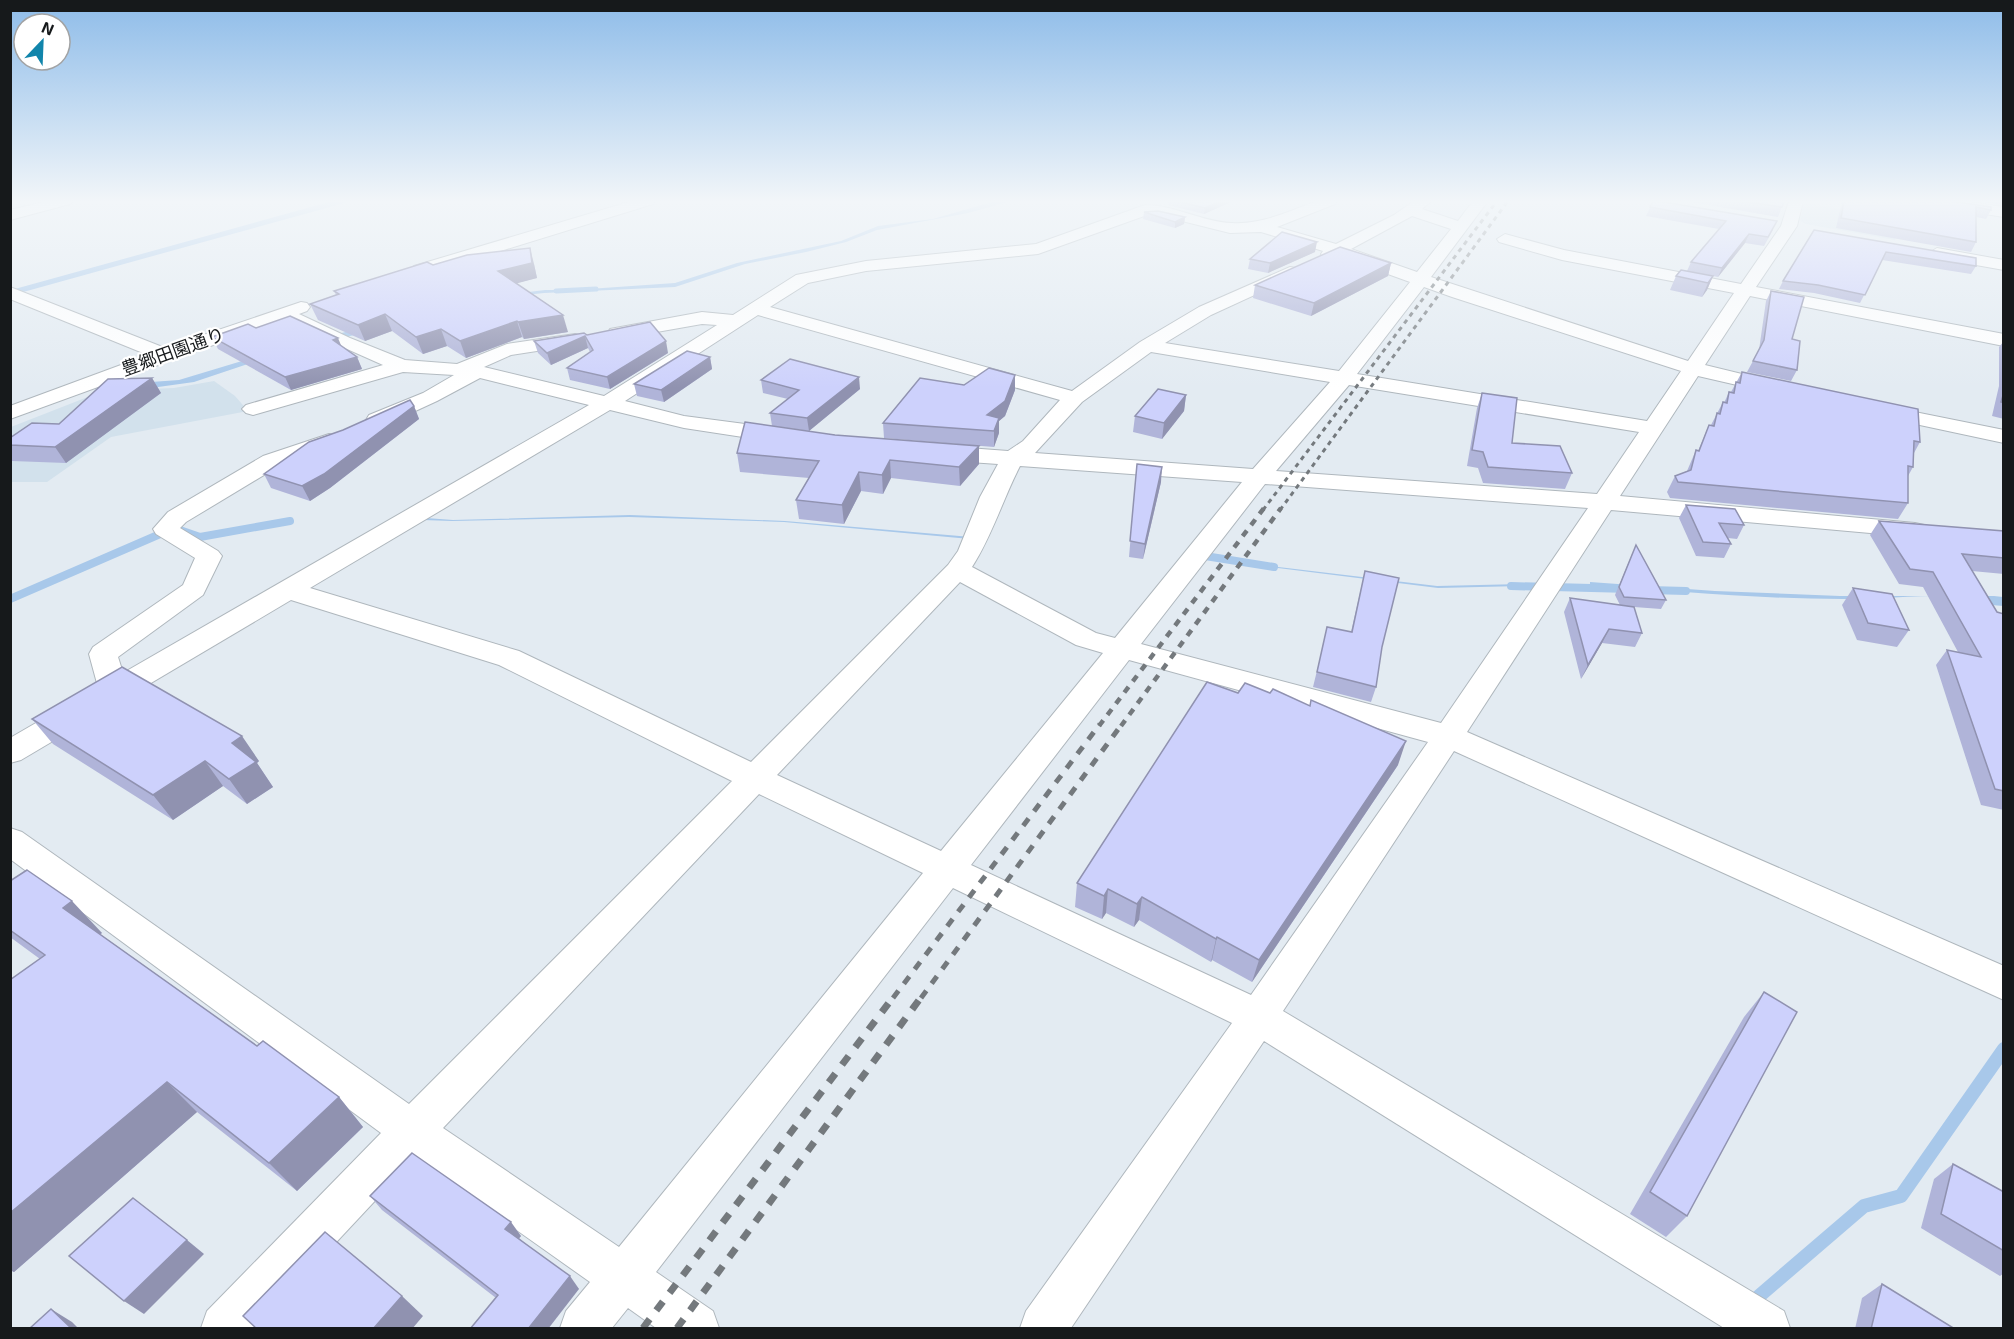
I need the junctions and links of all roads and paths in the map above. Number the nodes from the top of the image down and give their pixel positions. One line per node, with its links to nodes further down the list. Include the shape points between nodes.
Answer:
1 (440, 263): 8 (street)
2 (891, 263): 13 (street, via 802,279)
3 (1309, 263): 17 (street, via 1205,311)
4 (1376, 263): 9 (street)
5 (1432, 263): 9 (street)
6 (1605, 263): 10 (street)
7 (1761, 263): 10 (street)
8 (406, 274)
9 (1420, 279): 20 (street); 22 (street)
10 (1745, 291): 16 (street); 20 (street)
11 (10, 292): 18 (street)
12 (316, 303): 14 (street, 豊郷田園通り)
13 (756, 309): 15 (street); 24 (street)
14 (283, 314): 18 (street, 豊郷田園通り); 19 (street)
15 (736, 321): 21 (street, via 702,318 507,350); 25 (street)
16 (2004, 340)
17 (1147, 346): 22 (street); 24 (street)
18 (165, 355): 28 (street, 豊郷田園通り)
19 (402, 366): 21 (street); 27 (street)
20 (1691, 368): 23 (street); 29 (street)
21 (469, 370): 25 (street); 40 (street, via 430,397 272,461 177,517 165,529 209,555 194,589 103,654)
22 (1344, 378): 29 (street); 34 (street)
23 (1794, 393)
24 (1075, 398): 33 (street, via 1031,446)
25 (606, 404): 31 (street, via 684,422); 38 (street)
26 (1860, 407): 30 (street)
27 (253, 409)
28 (10, 413)
29 (1653, 428): 35 (street)
30 (2004, 437)
31 (802, 439)
32 (918, 451): 33 (street)
33 (1011, 459): 34 (street); 37 (street, via 970,551)
34 (1259, 476): 35 (street); 39 (street)
35 (1605, 502): 36 (street); 41 (street)
36 (1933, 532)
37 (957, 570): 39 (street, via 1086,639); 43 (street)
38 (287, 590): 40 (street); 43 (street, via 509,658)
39 (1122, 648): 41 (street); 45 (street)
40 (114, 691): 42 (street)
41 (1448, 736): 46 (street); 47 (street)
42 (10, 752)
43 (755, 778): 45 (street); 48 (street)
44 (10, 840): 48 (street)
45 (947, 869): 47 (street); 49 (street)
46 (2004, 984)
47 (1259, 1017): 53 (street); 54 (street)
48 (412, 1131): 49 (street); 50 (street)
49 (623, 1278): 51 (street); 52 (street)
50 (224, 1329)
51 (583, 1329)
52 (696, 1329)
53 (1043, 1329)
54 (1767, 1329)

